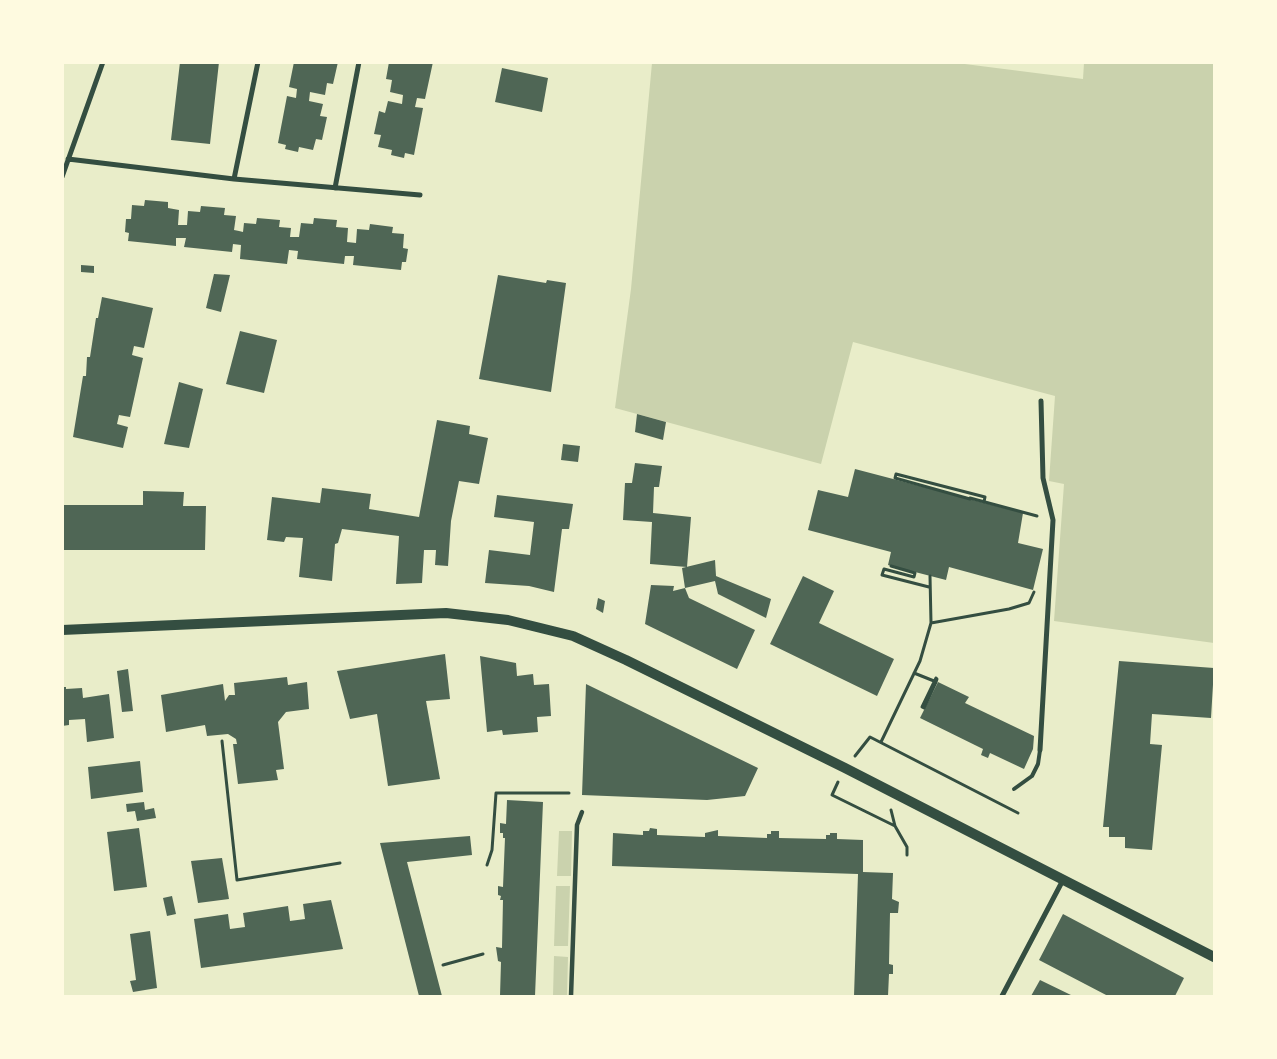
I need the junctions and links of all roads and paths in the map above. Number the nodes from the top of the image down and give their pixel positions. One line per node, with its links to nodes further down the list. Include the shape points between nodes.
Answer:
1 (103, 62): 4 (street)
2 (258, 62): 6 (street)
3 (359, 62): 7 (street)
4 (68, 159): 5 (street); 6 (street)
5 (62, 177)
6 (234, 179): 7 (street)
7 (335, 188): 8 (street)
8 (420, 195)
9 (1041, 400): 11 (street, via 1043,478)
10 (984, 502): 10 (path, via 985,497 896,474 895,478); 11 (path)
11 (1052, 520): 23 (street)
12 (891, 566): 14 (path, via 915,573 914,577 884,569 882,575)
13 (930, 576): 14 (path)
14 (929, 587): 16 (path)
15 (1036, 588): 16 (path, via 1029,603)
16 (931, 622): 18 (path)
17 (62, 630): 25 (main road, via 446,613 508,620 573,636)
18 (914, 673): 19 (path); 22 (path)
19 (934, 681): 19 (path, via 922,707 924,708 938,679)
20 (870, 737): 22 (path)
21 (222, 741): 32 (path, via 237,880)
22 (881, 742): 29 (path)
23 (1040, 750): 24 (lane, via 1032,776)
24 (1014, 789)
25 (886, 790): 30 (path); 34 (main road)
26 (569, 794): 33 (path, via 496,793 492,850)
27 (832, 795): 30 (path)
28 (582, 812): 38 (street, via 576,825)
29 (1018, 813)
30 (896, 826): 31 (path, via 907,847)
31 (907, 854)
32 (340, 863)
33 (487, 865)
34 (1063, 880): 36 (main road); 39 (street)
35 (483, 954): 37 (path)
36 (1214, 957)
37 (443, 965)
38 (571, 996)
39 (1002, 996)

